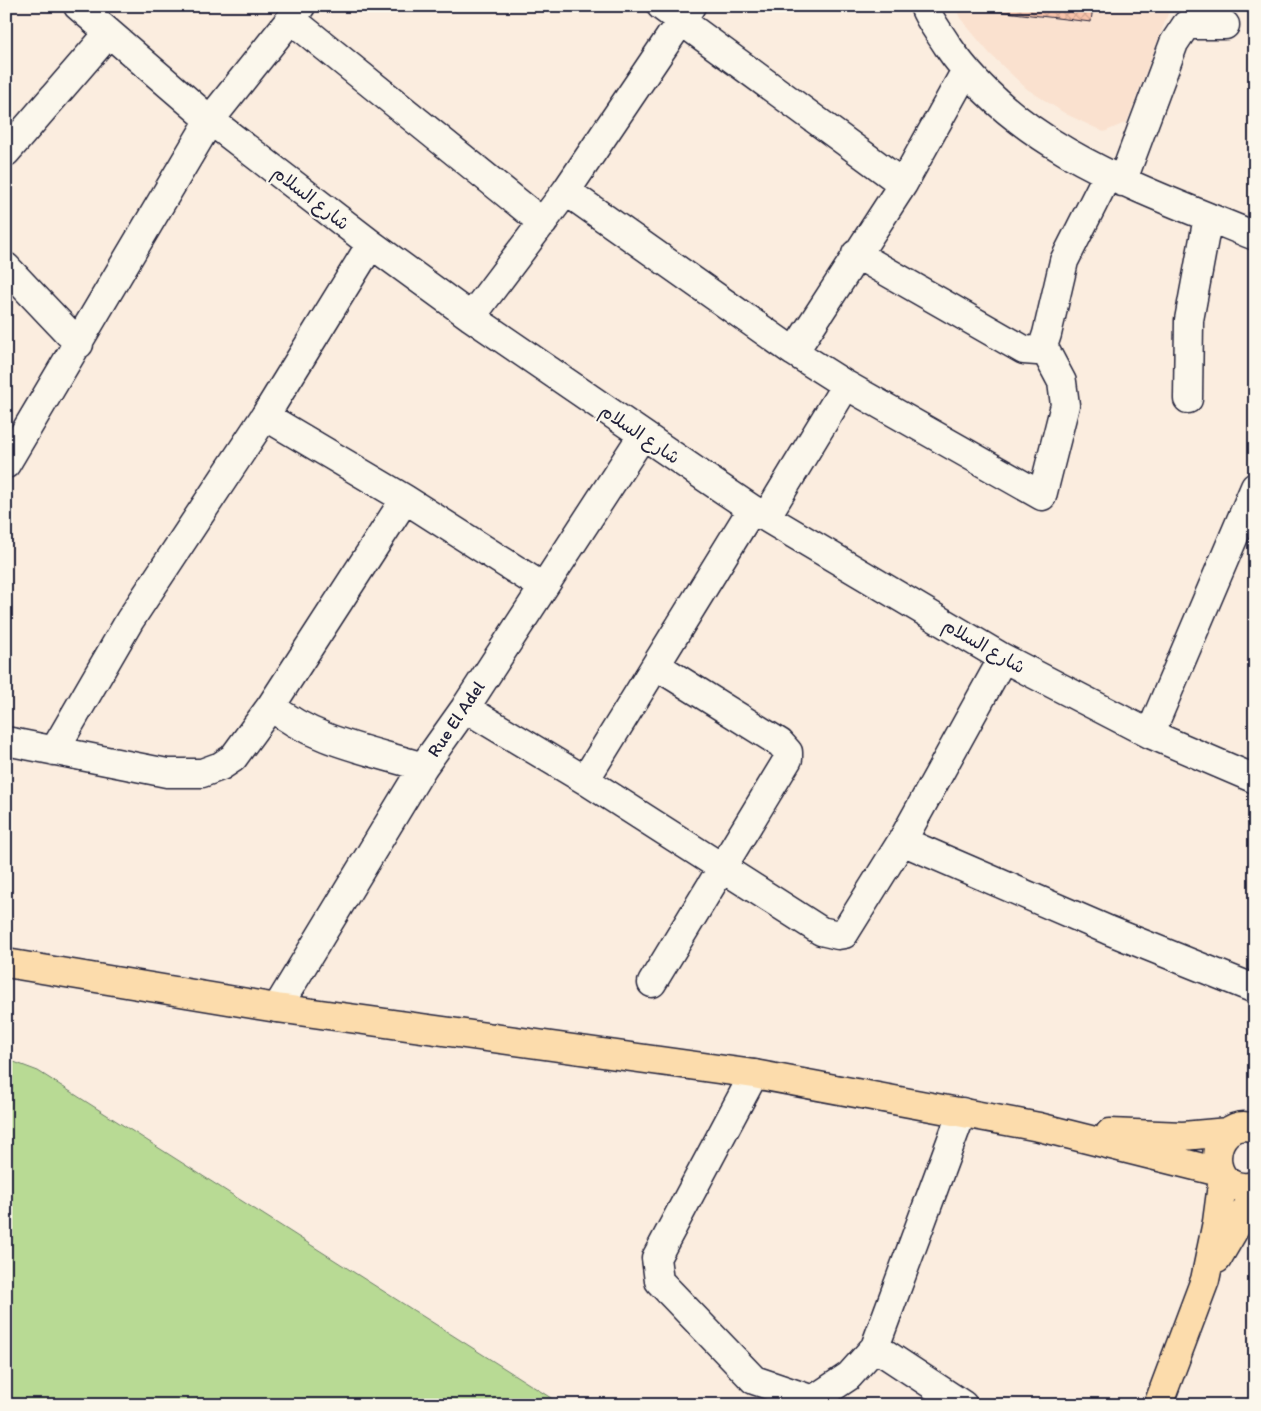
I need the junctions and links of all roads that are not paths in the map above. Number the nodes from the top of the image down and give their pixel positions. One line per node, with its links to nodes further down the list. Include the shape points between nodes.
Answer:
1 (78, 6): 6 (street, شارع السلام)
2 (924, 6): 7 (street)
3 (677, 11): 11 (street); 12 (street)
4 (296, 12): 8 (street); 14 (street)
5 (1225, 25): 10 (street, via 1186,25 1174,43)
6 (108, 34): 8 (street, شارع السلام); 9 (street)
7 (965, 72): 10 (street, via 1012,114 1061,150); 11 (street)
8 (210, 120): 16 (street, شارع السلام); 20 (street)
9 (6, 152)
10 (1115, 179): 13 (street); 21 (street, via 1064,261)
11 (903, 184): 17 (street)
12 (566, 191): 14 (street); 22 (street)
13 (1208, 217): 15 (street); 24 (street, via 1189,320)
14 (543, 223): 19 (street)
15 (1255, 236)
16 (371, 244): 19 (street, شارع السلام); 25 (street)
17 (856, 254): 21 (street, via 1024,350 1036,351); 22 (street)
18 (6, 267): 20 (street)
19 (471, 316): 26 (street, شارع السلام)
20 (79, 344): 27 (street)
21 (1043, 346): 23 (street, via 1062,382 1064,405 1042,496)
22 (794, 352): 23 (street)
23 (846, 385): 30 (street)
24 (1188, 400)
25 (265, 416): 29 (street); 38 (street, via 130,620)
26 (642, 436): 30 (street, شارع السلام); 31 (street, Rue El Adel)
27 (6, 464)
28 (1255, 486): 36 (street)
29 (405, 499): 31 (street); 34 (street)
30 (760, 513): 32 (street, شارع السلام); 33 (street)
31 (543, 587): 35 (street, Rue El Adel)
32 (1003, 658): 36 (street, شارع السلام); 42 (street)
33 (657, 666): 41 (street); 43 (street, via 780,743 788,752 788,759)
34 (271, 706): 38 (street, via 234,758 202,773 167,773); 39 (street, via 287,720 315,734)
35 (465, 708): 39 (street, Rue El Adel); 41 (street)
36 (1150, 734): 40 (street, شارع السلام)
37 (6, 741): 38 (street)
38 (54, 751)
39 (423, 767): 47 (street, Rue El Adel)
40 (1255, 779)
41 (585, 780): 43 (street)
42 (902, 841): 43 (street, via 844,934 821,931); 46 (street)
43 (722, 868): 45 (street)
44 (6, 963): 47 (main road)
45 (652, 983)
46 (1255, 989)
47 (277, 1008): 48 (main road)
48 (754, 1074): 49 (main road); 56 (street, via 656,1258 659,1281 754,1380 813,1400 849,1376)
49 (962, 1112): 51 (main road); 56 (street)
50 (1244, 1124): 51 (main road, via 1182,1136); 52 (main road, via 1221,1140 1216,1150)
51 (1039, 1127): 52 (main road)
52 (1221, 1174): 53 (main road, via 1234,1185); 55 (main road, via 1217,1222)
53 (1255, 1186)
54 (1255, 1194): 55 (main road)
55 (1205, 1280): 58 (main road)
56 (875, 1347): 57 (street)
57 (963, 1405)
58 (1158, 1405)

